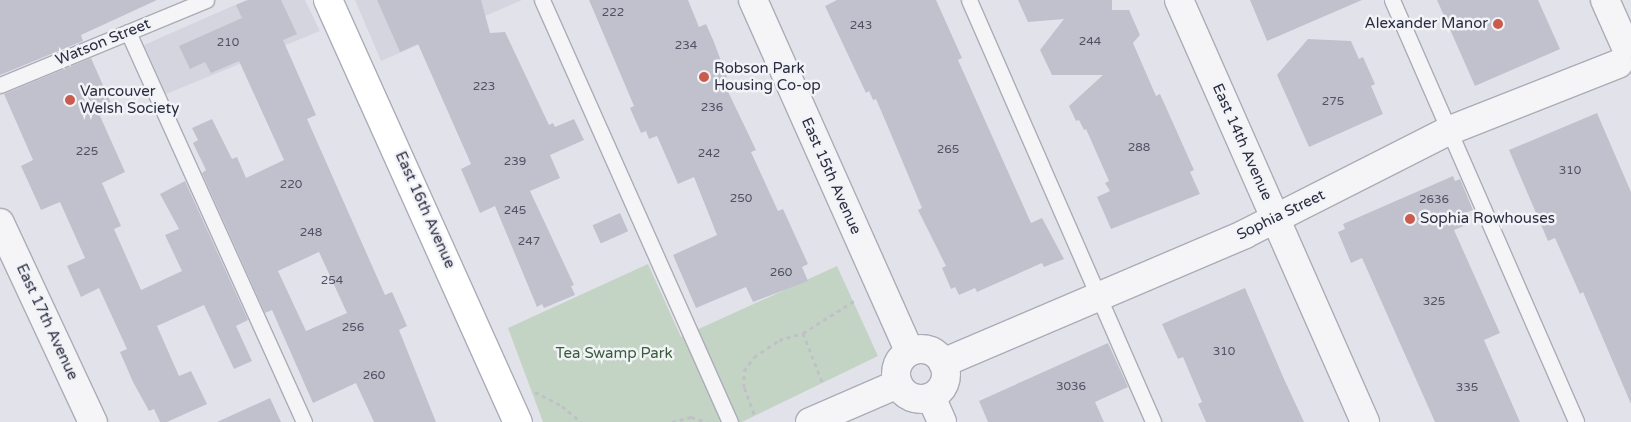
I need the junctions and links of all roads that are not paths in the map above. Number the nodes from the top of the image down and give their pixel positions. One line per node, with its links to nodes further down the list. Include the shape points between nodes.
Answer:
1 (206, 0): 9 (lane, Watson Street)
2 (328, 0): 22 (street, East 16th Avenue)
3 (542, 0): 23 (lane)
4 (753, 0): 16 (street, East 15th Avenue)
5 (969, 0): 15 (lane)
6 (1180, 0): 13 (street, East 14th Avenue)
7 (1392, 0): 12 (lane)
8 (1605, 0): 10 (street)
9 (128, 32): 11 (lane, Watson Street); 21 (lane)
10 (1626, 56): 12 (street, Sophia Street)
11 (0, 85)
12 (1448, 131): 13 (street, Sophia Street); 28 (lane)
13 (1275, 219): 15 (street, Sophia Street); 27 (street, East 14th Avenue)
14 (0, 223): 20 (street, East 17th Avenue)
15 (1099, 295): 17 (street, Sophia Street); 26 (lane)
16 (910, 352): 17 (street, via 932,352); 18 (street, via 899,362)
17 (943, 363): 19 (street, via 946,371 942,386)
18 (898, 384): 19 (street, via 908,395 923,399); 24 (street)
19 (931, 397): 25 (street)
20 (93, 422)
21 (304, 422)
22 (518, 422)
23 (730, 422)
24 (810, 422)
25 (942, 422)
26 (1153, 422)
27 (1365, 422)
28 (1576, 422)

